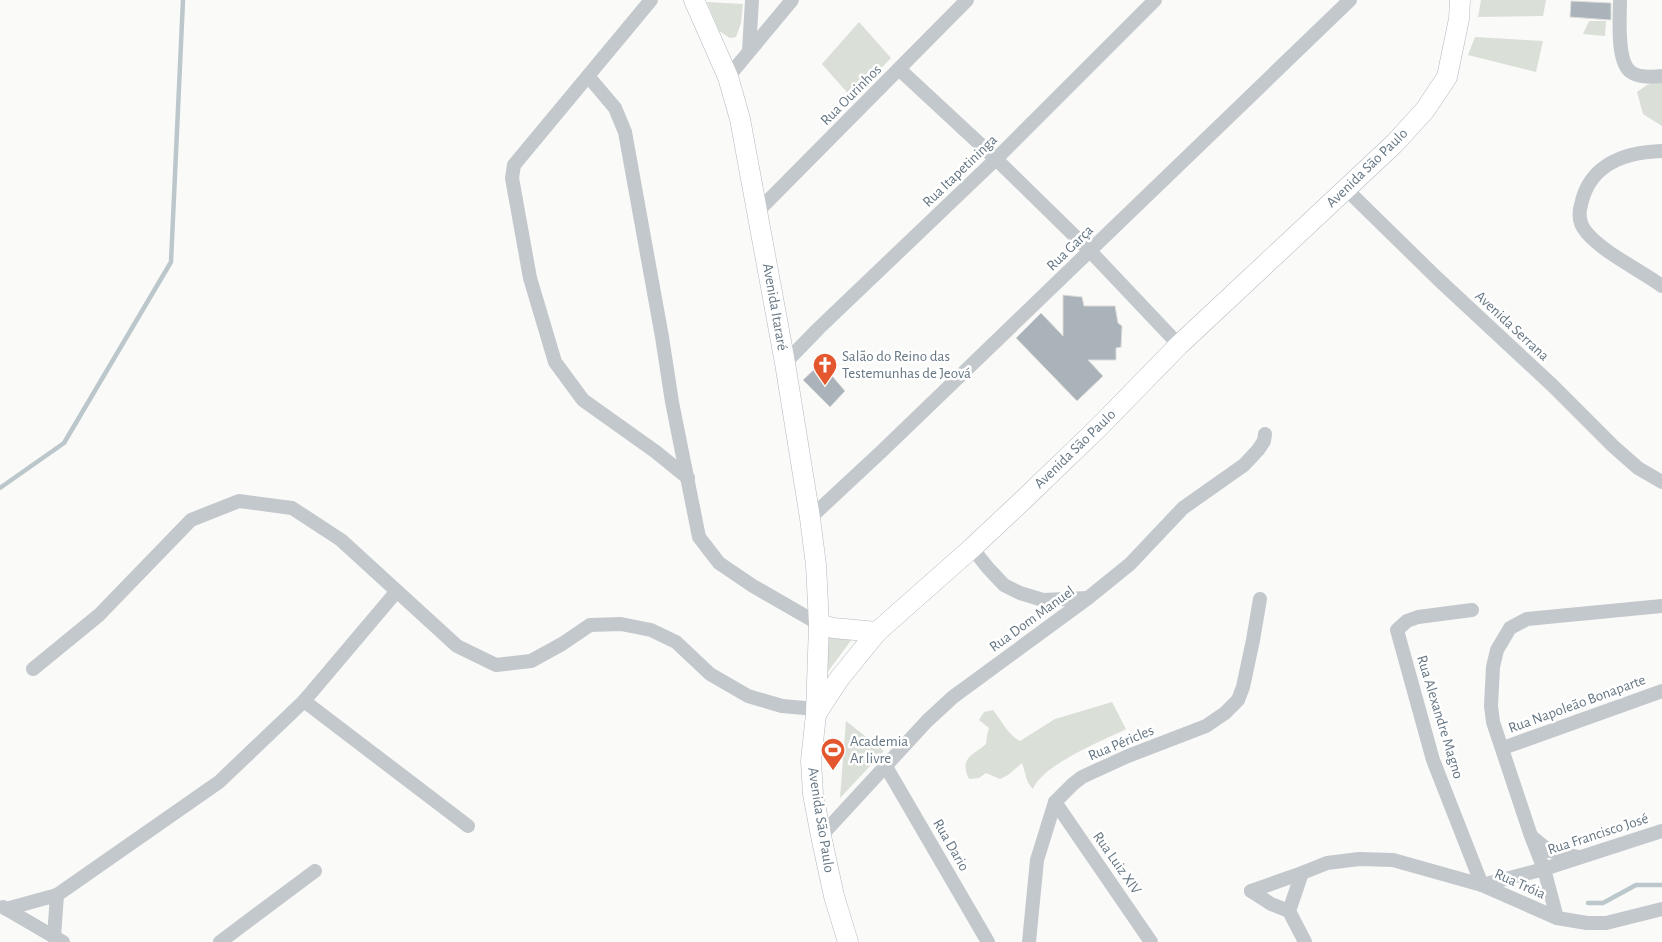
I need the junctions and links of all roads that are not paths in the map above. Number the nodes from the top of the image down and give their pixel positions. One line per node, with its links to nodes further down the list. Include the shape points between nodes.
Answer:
1 (651, 0): 12 (street)
2 (694, 0): 13 (main road, Avenida Itararé)
3 (752, 0): 10 (street)
4 (792, 0): 10 (street)
5 (967, 0): 11 (street, Rua Ourinhos)
6 (1155, 0): 16 (street, Rua Itapetininga)
7 (1460, 0): 17 (main road, Avenida São Paulo, via 1447,77 1425,110 1395,143)
8 (1620, 0): 14 (street, via 1620,39 1626,68 1632,73)
9 (1348, 1): 19 (street, Rua Garça)
10 (749, 51): 13 (street)
11 (899, 69): 16 (street); 18 (street, Rua Ourinhos)
12 (588, 76): 24 (street, via 615,108 625,132); 24 (street, via 514,165 512,178 530,278 555,362 583,400)
13 (728, 77): 18 (main road, Avenida Itararé, via 740,119)
14 (1655, 77)
15 (1662, 150): 20 (street, via 1626,156 1599,171 1589,182 1578,215 1586,233)
16 (996, 159): 19 (street); 22 (street, Rua Itapetininga)
17 (1345, 188): 21 (main road, Avenida São Paulo); 25 (street, Avenida Serrana, via 1613,446 1638,468)
18 (757, 212): 22 (main road, Avenida Itararé)
19 (1090, 251): 21 (street); 26 (street, Rua Garça)
20 (1662, 286)
21 (1179, 345): 27 (main road, Avenida São Paulo)
22 (785, 363): 26 (main road, Avenida Itararé)
23 (1265, 434): 29 (street, Rua Dom Manuel, via 1258,450 1244,465 1183,508 1130,564)
24 (688, 478): 33 (street, via 700,537 719,563)
25 (1662, 482)
26 (810, 518): 33 (main road, Avenida Itararé)
27 (972, 548): 29 (street, via 1004,585 1020,593 1043,600); 34 (main road, Avenida São Paulo)
28 (397, 591): 35 (street, via 340,540 292,508 239,501 191,520 99,615); 37 (street); 38 (street, via 457,646 496,665 531,661 590,625 621,624 651,630 676,642 710,674 748,696)
29 (1088, 598): 40 (street, Rua Dom Manuel, via 953,697)
30 (1260, 600): 41 (street, Rua Péricles, via 1243,687 1238,700 1225,713 1206,726 1082,777)
31 (1662, 606): 39 (street, Rua Tróia, via 1527,619 1510,628 1497,650 1492,667 1493,722)
32 (1472, 610): 50 (street, Rua Alexandre Magno, via 1418,617 1397,630 1433,760)
33 (819, 624): 34 (main road); 38 (main road, Avenida Itararé)
34 (877, 632): 38 (main road, Avenida São Paulo)
35 (34, 669)
36 (1662, 691): 39 (street, Rua Napoleão Bonaparte)
37 (304, 701): 42 (street); 51 (street, via 219,782)
38 (816, 712): 44 (main road, Avenida São Paulo, via 811,762)
39 (1503, 748): 45 (street, Rua Tróia)
40 (885, 765): 44 (street, Rua Dom Manuel); 59 (street, Rua Dario)
41 (1055, 802): 60 (street, Rua Péricles, via 1037,860); 61 (street, Rua Luiz XIV)
42 (468, 826)
43 (1662, 831): 46 (street, Rua Francisco José)
44 (821, 836): 58 (main road, Avenida São Paulo)
45 (1531, 836): 46 (street, via 1549,851); 47 (street, Rua Tróia)
46 (1580, 857): 47 (street, Rua Francisco José)
47 (1544, 869): 50 (street, Rua Tróia); 55 (street, Rua Tróia)
48 (315, 871): 57 (street)
49 (1302, 874): 50 (street, via 1327,862 1393,860); 54 (street); 54 (street, via 1251,890 1271,904)
50 (1482, 886): 55 (street, Rua Tróia)
51 (57, 895): 52 (street); 56 (street)
52 (3, 907): 56 (street)
53 (1662, 909): 55 (street, via 1606,923)
54 (1289, 911): 62 (street)
55 (1557, 918)
56 (59, 939)
57 (220, 942)
58 (848, 942)
59 (988, 942)
60 (1029, 942)
61 (1151, 942)
62 (1305, 942)

